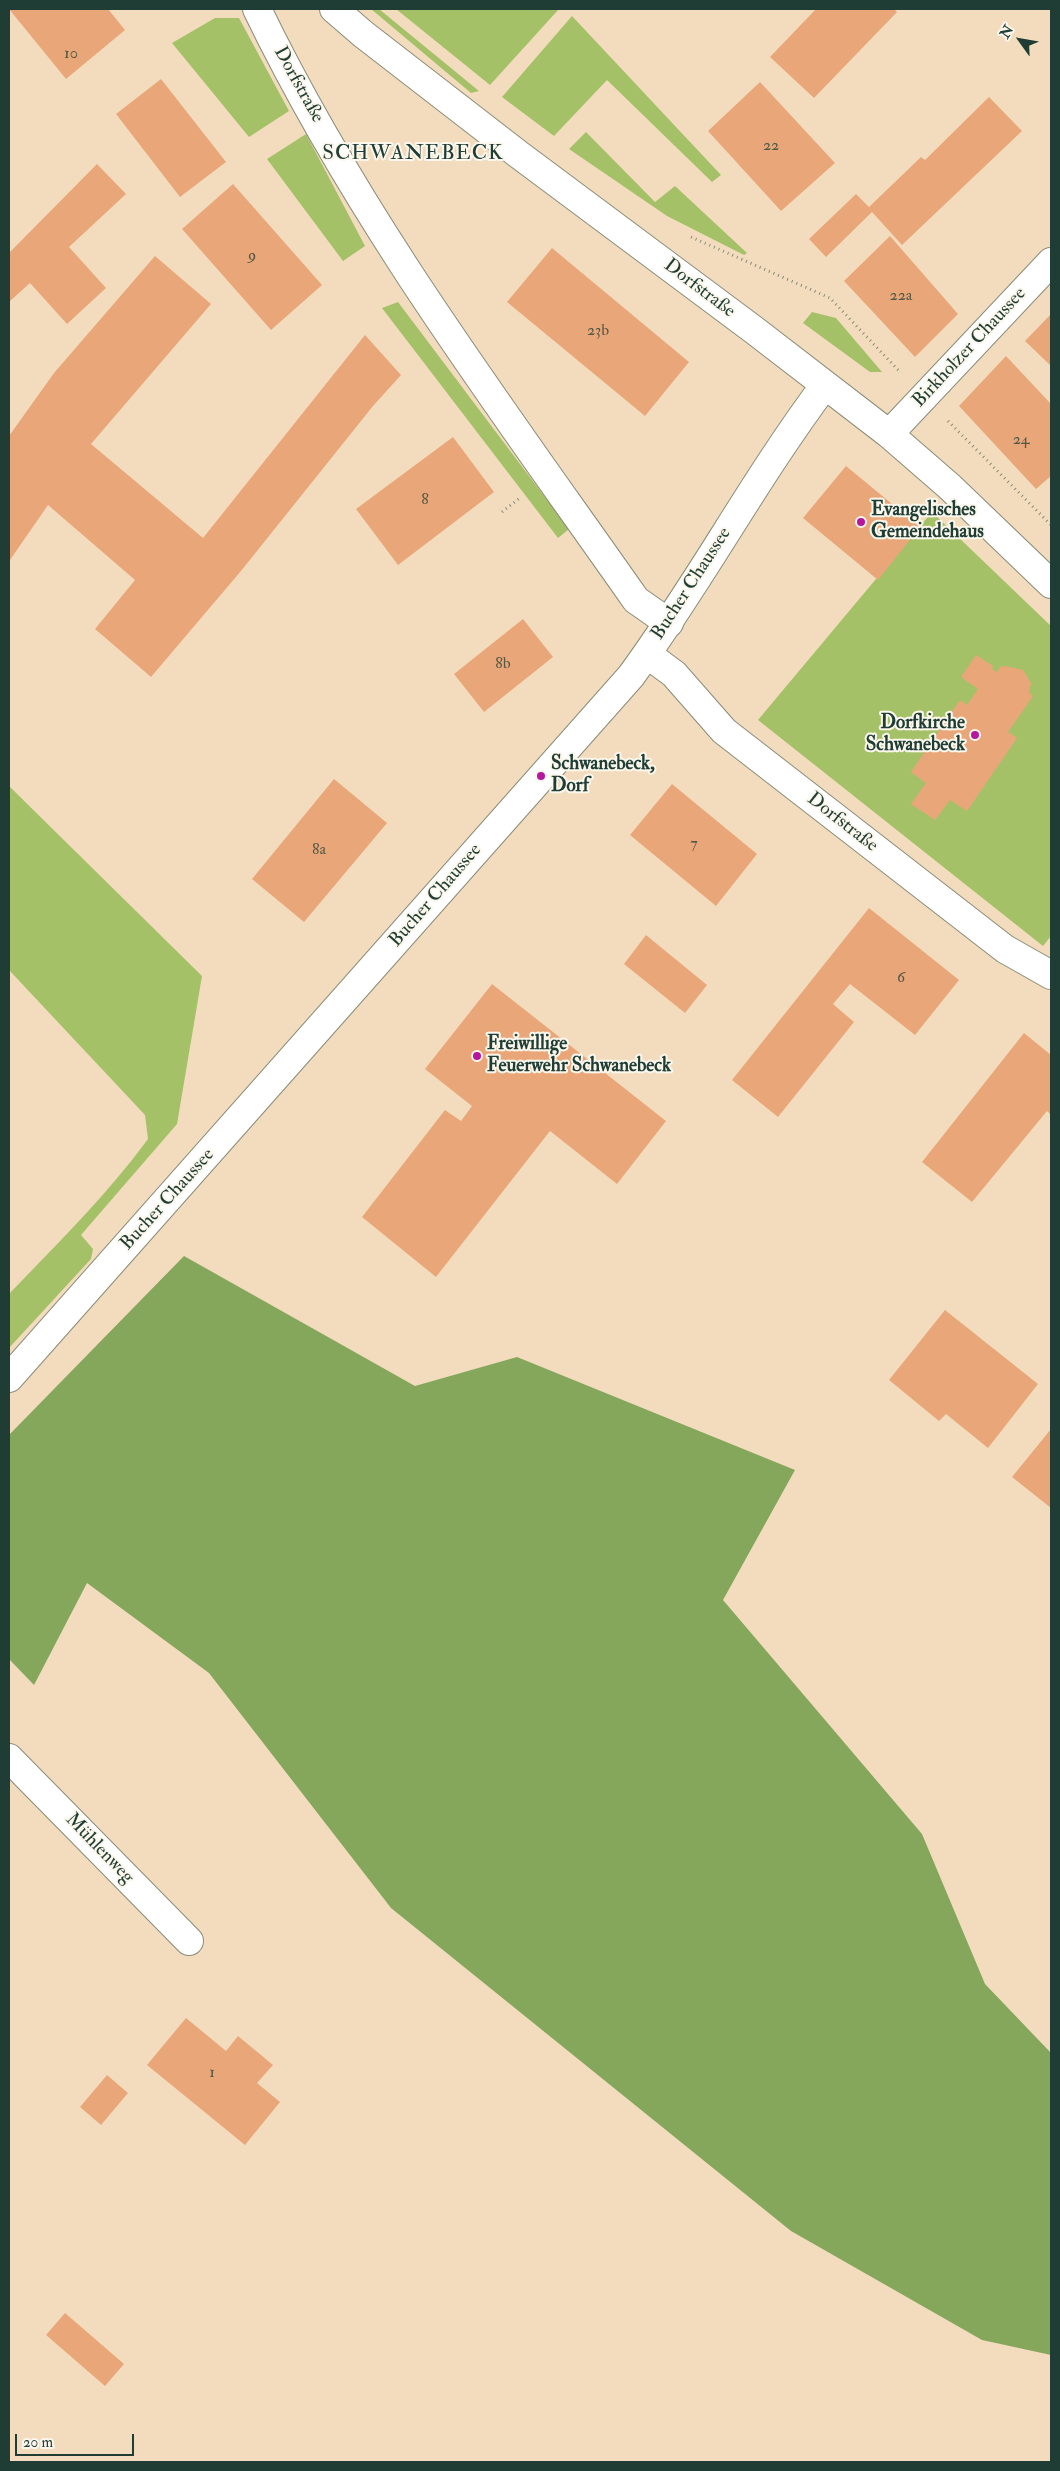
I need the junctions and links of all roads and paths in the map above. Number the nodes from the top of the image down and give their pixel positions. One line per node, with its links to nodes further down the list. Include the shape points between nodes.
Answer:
1 (257, 9): 11 (main road, Dorfstraße, via 287,70 402,264 636,600)
2 (334, 9): 6 (main road, Dorfstraße, via 518,154)
3 (684, 232): 5 (path)
4 (1051, 262): 7 (main road, Birkholzer Chaussee)
5 (830, 298)
6 (825, 385): 7 (main road, Dorfstraße); 11 (main road, Bucher Chaussee, via 779,448)
7 (888, 434): 10 (main road, Dorfstraße, via 950,487)
8 (521, 497): 9 (path)
9 (502, 512)
10 (1051, 584)
11 (669, 623): 12 (main road, Bucher Chaussee)
12 (647, 654): 13 (main road, Dorfstraße, via 674,674 724,731 1004,949); 14 (main road, Bucher Chaussee, via 320,1029)
13 (1051, 975)
14 (9, 1378)
15 (9, 1758): 16 (main road, Mühlenweg)
16 (189, 1941)

